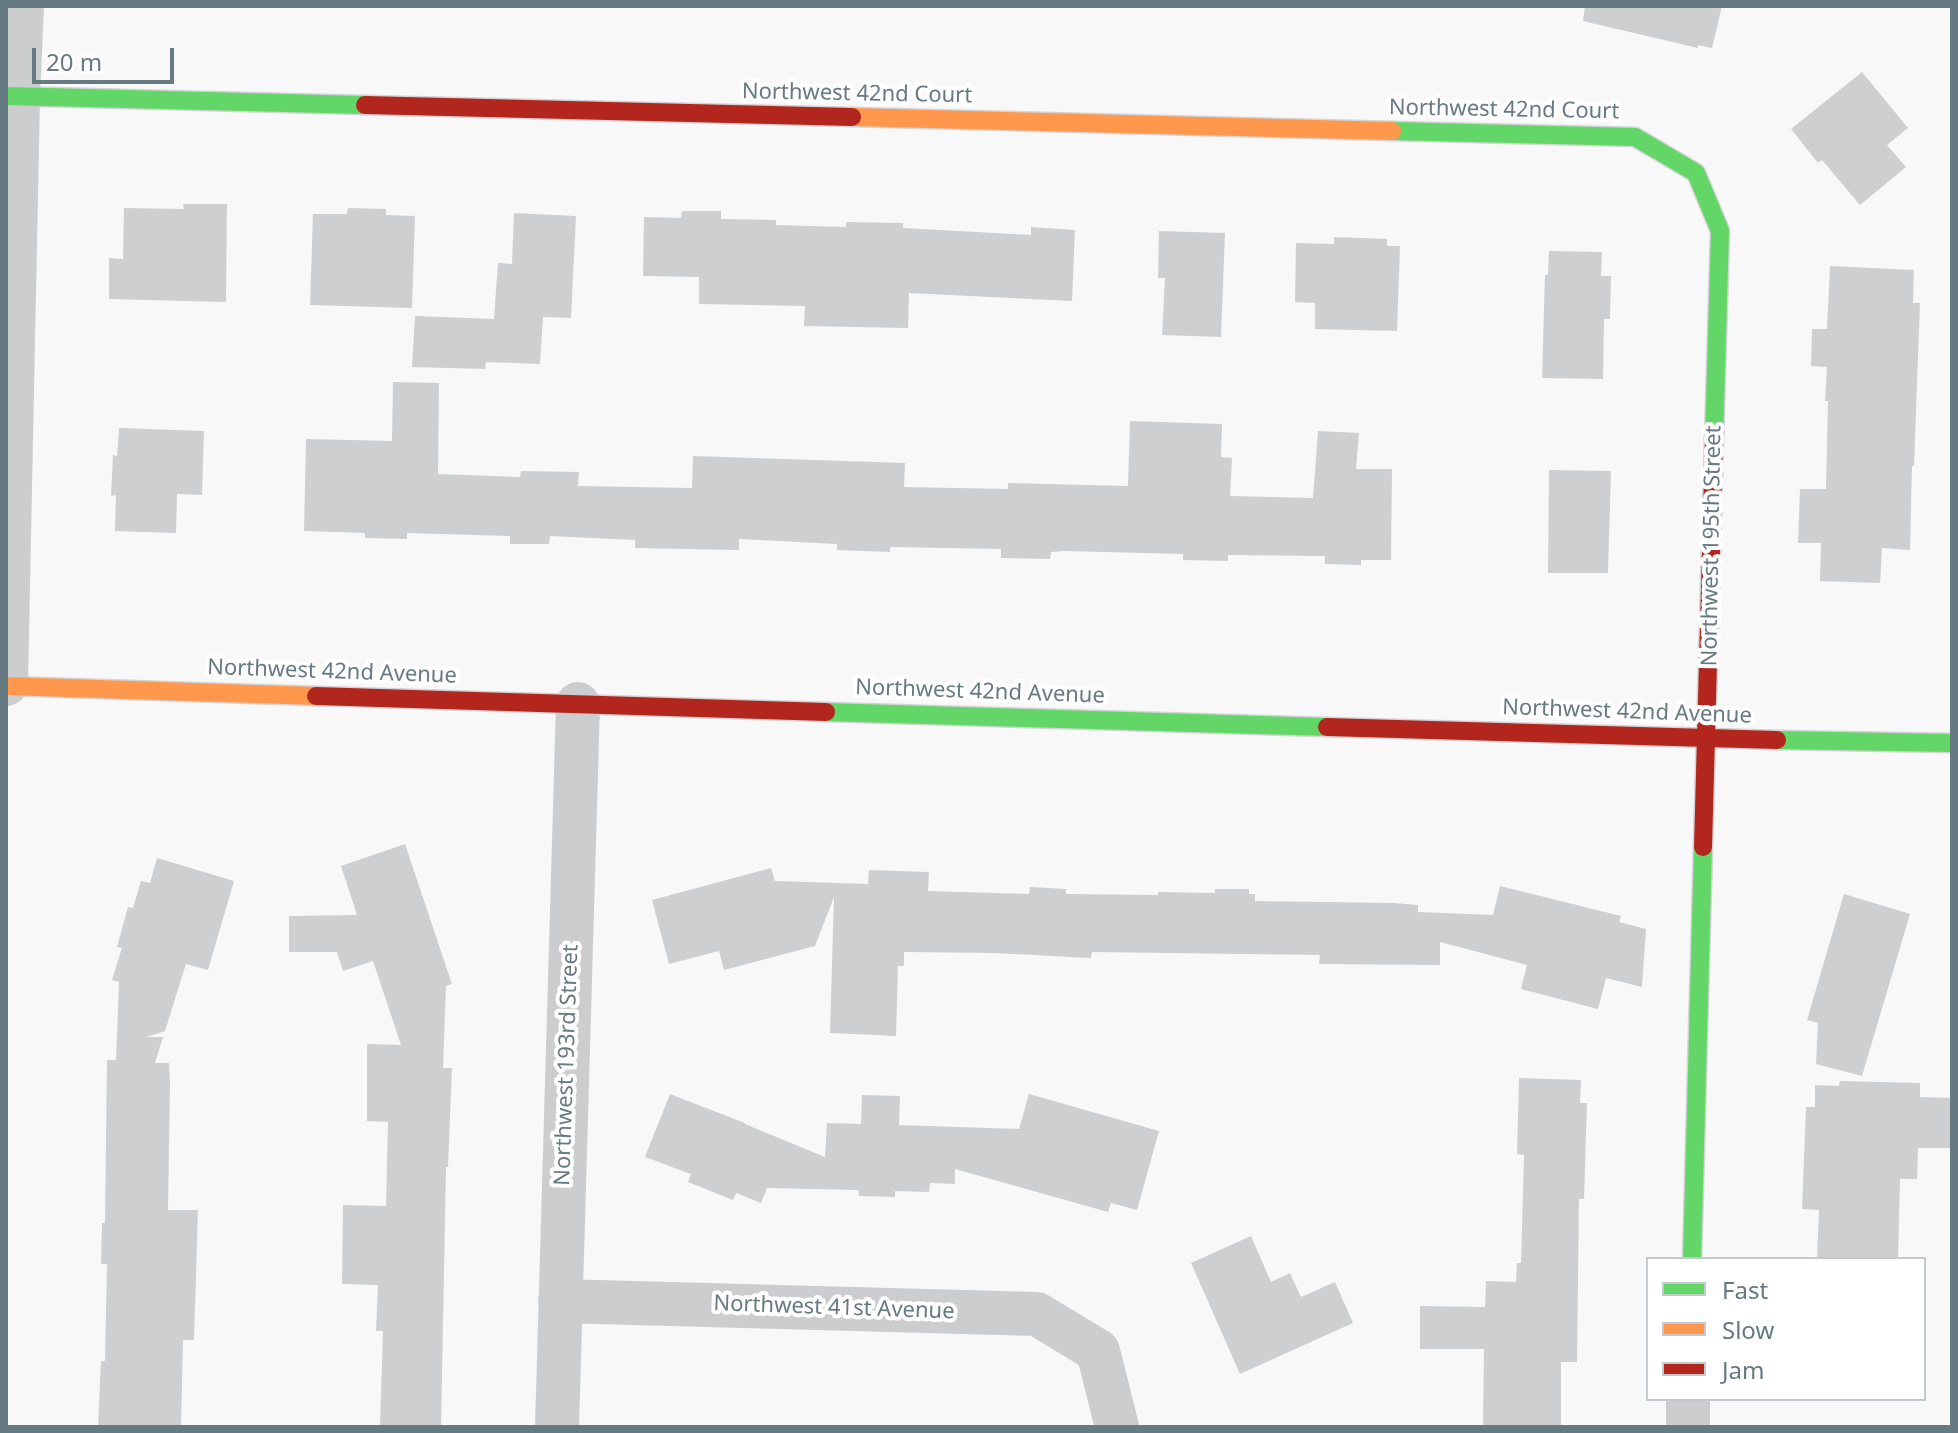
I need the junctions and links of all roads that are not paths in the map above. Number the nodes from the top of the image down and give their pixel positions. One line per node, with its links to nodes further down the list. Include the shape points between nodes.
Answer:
1 (22, 6): 2 (street)
2 (12, 96): 3 (street, Northwest 42nd Court, via 1635,137); 4 (street)
3 (1696, 173): 6 (street, Northwest 195th Street, via 1720,231)
4 (6, 685): 5 (street, Northwest 42nd Avenue)
5 (578, 704): 6 (street, Northwest 42nd Avenue); 9 (street, Northwest 193rd Street)
6 (1707, 739): 7 (street, Northwest 42nd Avenue); 8 (street, Northwest 195th Street)
7 (1952, 743)
8 (1692, 1257)
9 (560, 1301): 11 (street, Northwest 193rd Street); 12 (street, Northwest 41st Avenue, via 1037,1314 1098,1351)
10 (1688, 1401): 13 (street)
11 (557, 1427)
12 (1117, 1427)
13 (1688, 1427)

